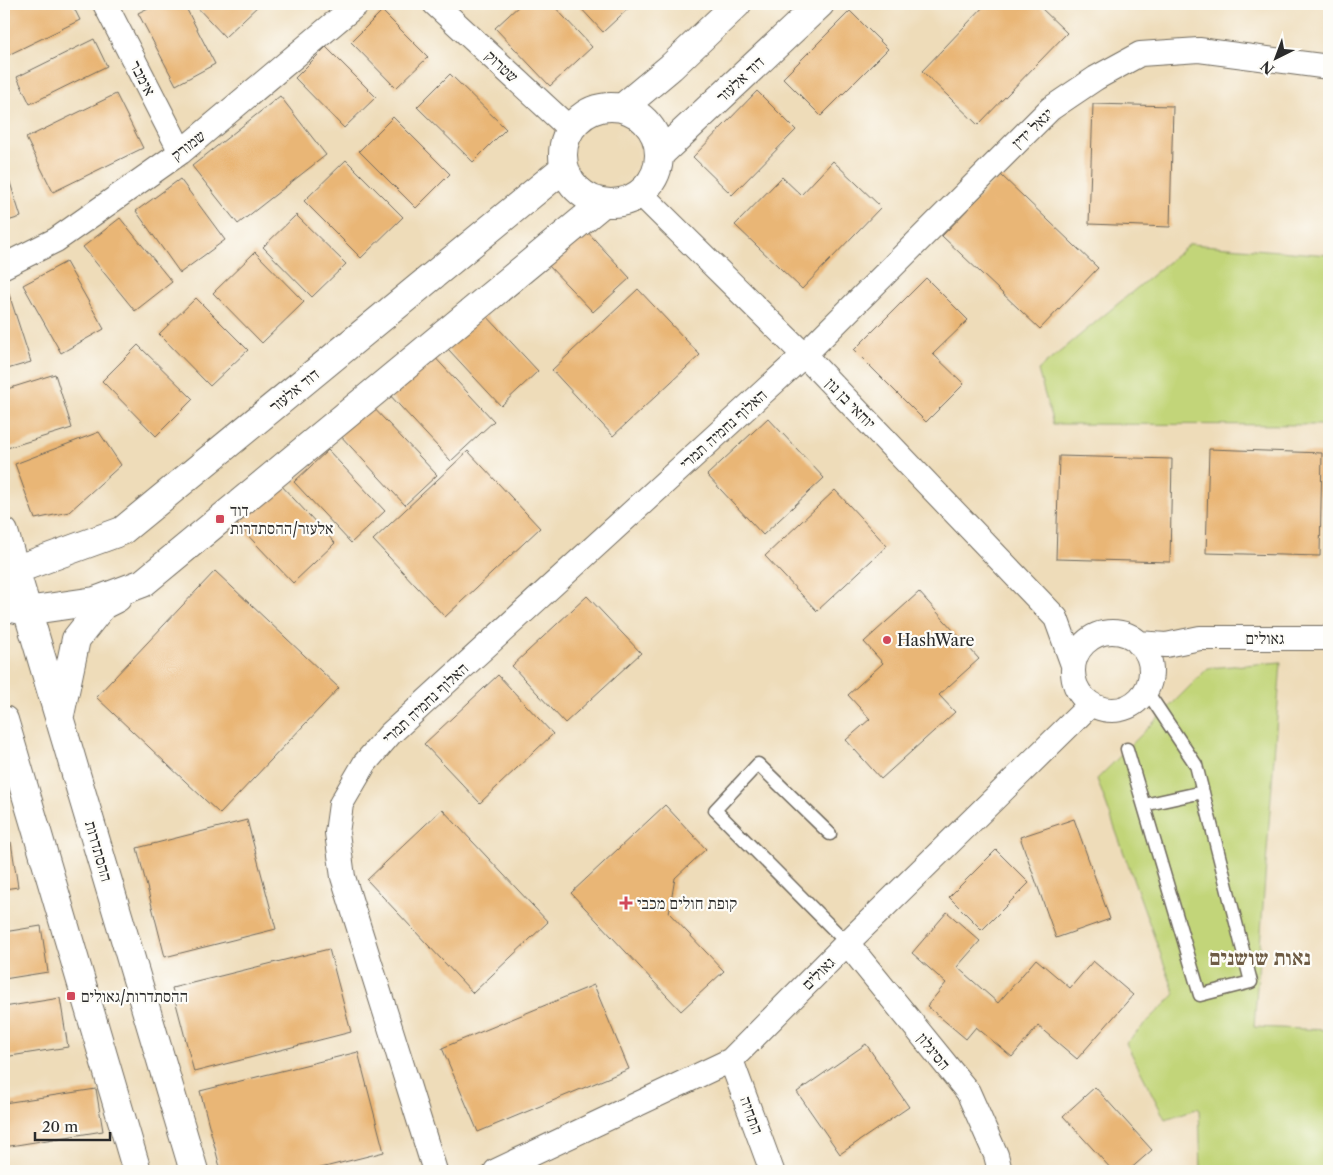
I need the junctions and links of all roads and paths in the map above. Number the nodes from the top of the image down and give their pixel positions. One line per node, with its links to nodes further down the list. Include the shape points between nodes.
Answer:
1 (105, 4): 9 (street, אימבר)
2 (357, 4): 9 (street, שמורק)
3 (435, 4): 8 (street, שטרוק)
4 (737, 4): 7 (street)
5 (820, 4): 10 (street, דוד אלעזר)
6 (1329, 67): 15 (street, יגאל ידין, via 1199,50 1140,54 1096,78 1050,109)
7 (622, 108): 8 (street, via 608,106 593,110); 10 (street, via 649,124 657,138)
8 (570, 129): 11 (street, via 564,141)
9 (181, 152): 14 (street, שמורק, via 56,240)
10 (660, 154): 12 (street, via 652,183)
11 (564, 168): 13 (street, via 578,191); 17 (street, דוד אלעזר, via 122,531)
12 (641, 194): 13 (street, via 629,201); 15 (street, יוחאי בן נון)
13 (603, 203): 18 (street)
14 (4, 266)
15 (804, 355): 20 (street, יוחאי בן נון); 38 (street, האלוף נחמיה תמרי, via 390,734 366,763 341,804 337,834 343,878)
16 (4, 532): 17 (street, ההסתדרות)
17 (10, 574): 19 (street, ההסתדרות)
18 (143, 583): 19 (street, via 95,601); 28 (street, via 103,605 76,638)
19 (15, 608): 28 (street, ההסתדרות)
20 (1056, 618): 21 (street, יוחאי בן נון); 25 (street, יוחאי בן נון)
21 (1098, 635): 24 (street, via 1119,632); 25 (street, via 1081,647)
22 (1200, 638): 23 (street, גאולים); 24 (street, גאולים, via 1166,645); 26 (street, via 1175,656)
23 (1329, 638)
24 (1138, 642): 26 (street, via 1150,664)
25 (1073, 665): 27 (street, via 1076,687)
26 (1148, 683): 27 (street, via 1138,700 1128,707 1103,709); 31 (lane, via 1196,765)
27 (1091, 704): 34 (street, גאולים)
28 (59, 716): 37 (street, ההסתדרות)
29 (4, 720): 36 (street)
30 (1127, 749): 32 (lane)
31 (1203, 792): 32 (lane); 32 (lane, via 1252,982 1200,995)
32 (1144, 805)
33 (830, 834): 34 (lane, via 758,764 715,810)
34 (848, 943): 35 (street, גאולים); 41 (street, הסיגלון, via 968,1092)
35 (731, 1060): 39 (street, גאולים); 40 (street, התחיה)
36 (137, 1171)
37 (194, 1171)
38 (435, 1171)
39 (496, 1171)
40 (772, 1171)
41 (1000, 1171)

